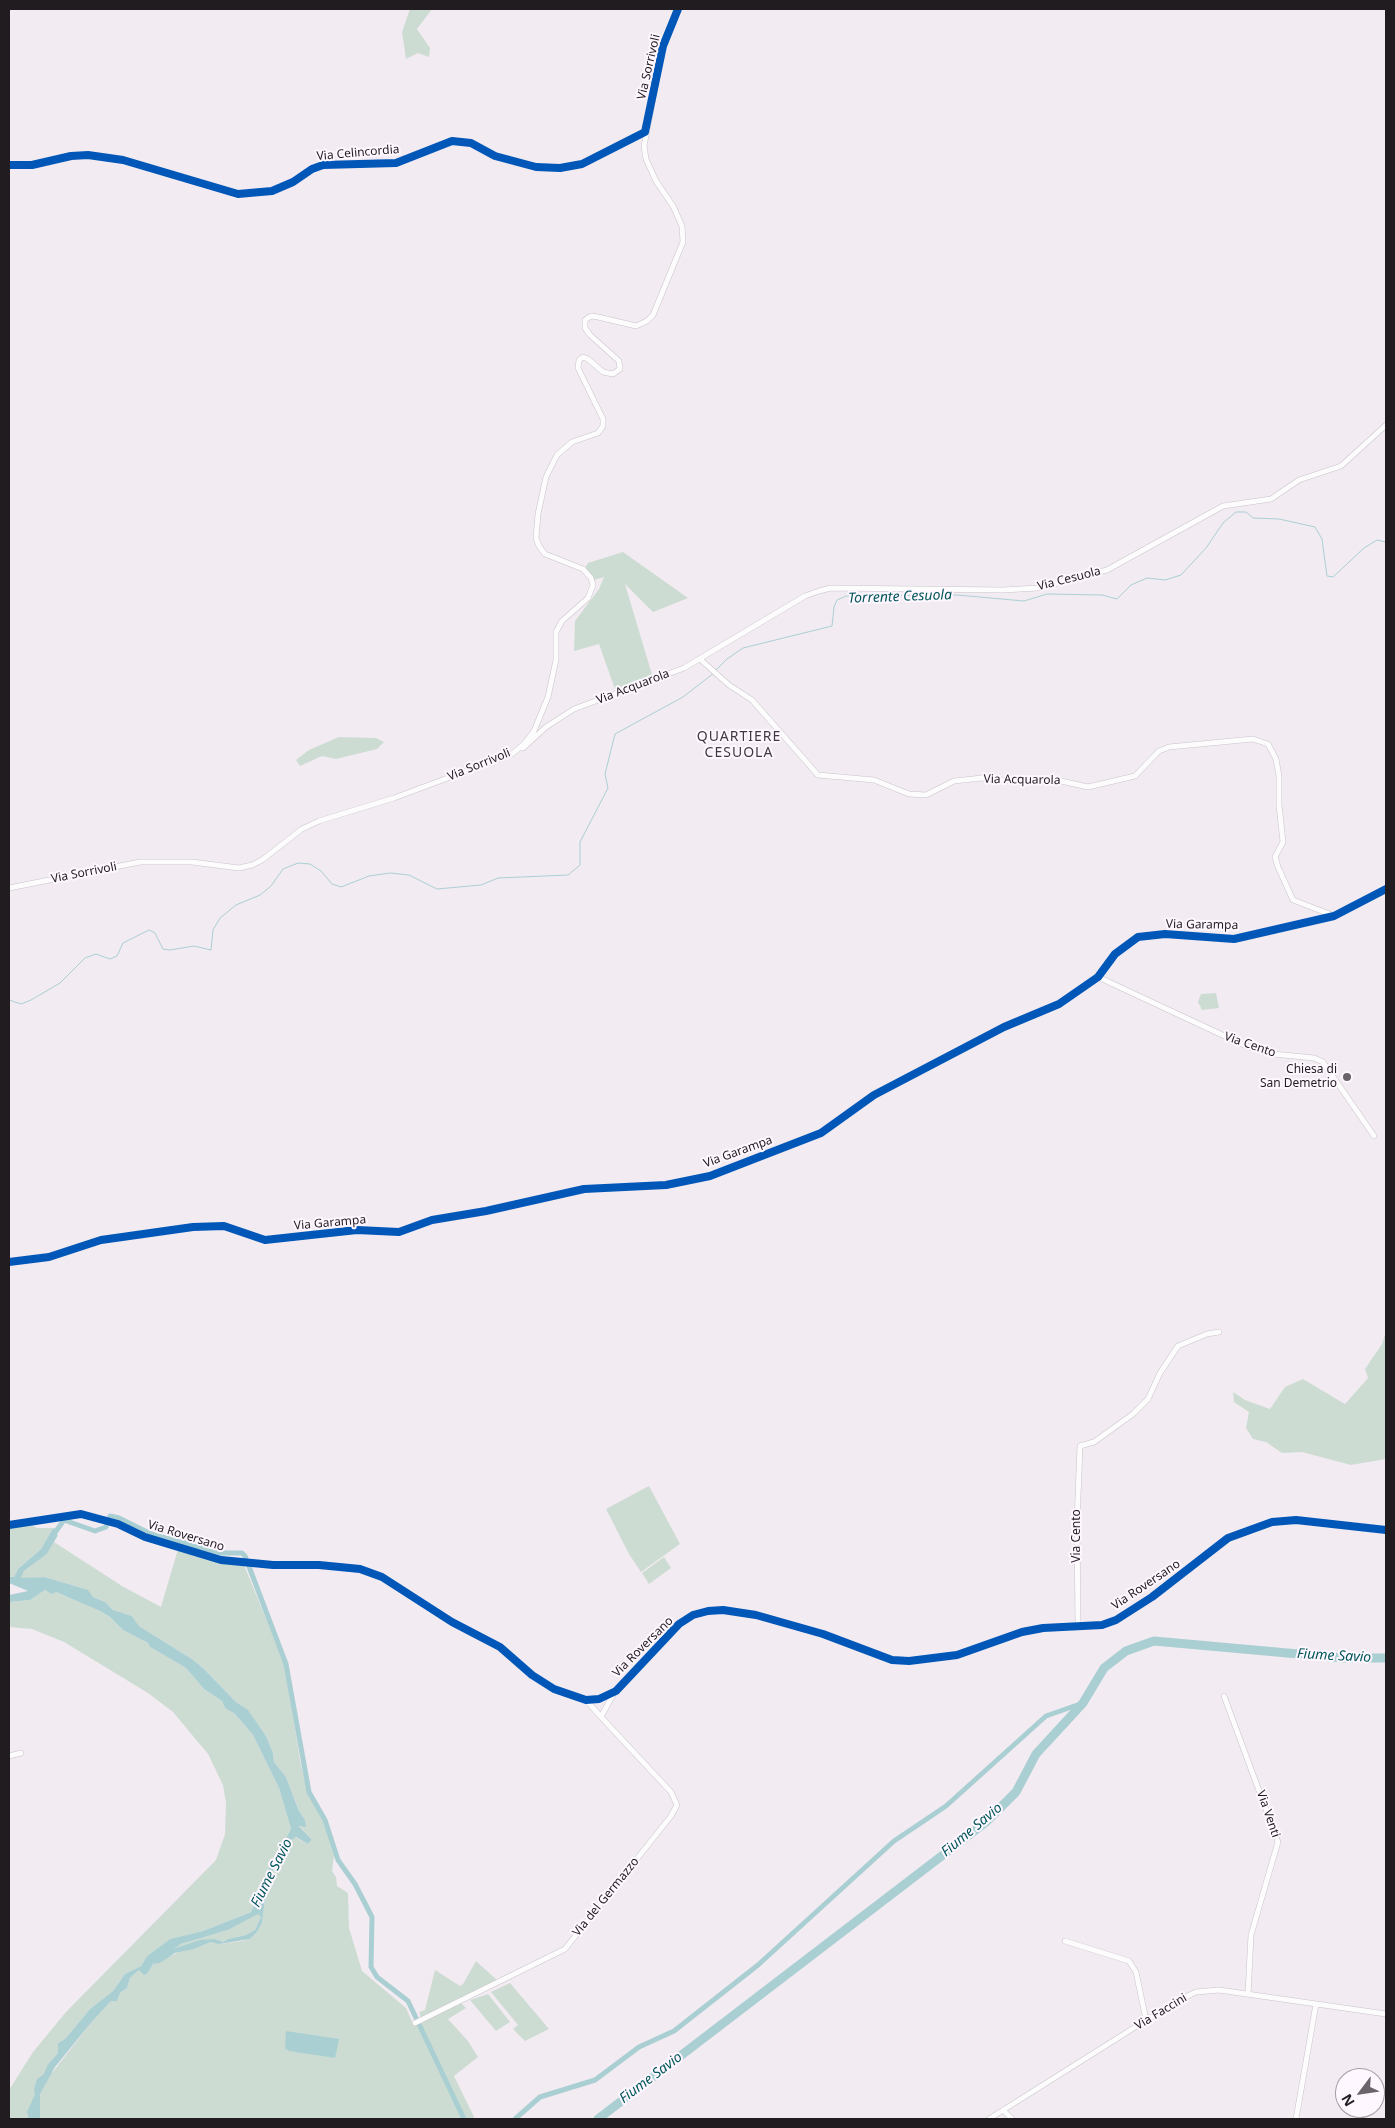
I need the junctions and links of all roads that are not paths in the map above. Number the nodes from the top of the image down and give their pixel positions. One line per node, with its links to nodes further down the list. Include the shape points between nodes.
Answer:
1 (678, 9): 2 (street, Via Sorrivoli, via 663,46)
2 (645, 132): 3 (street, Via Celincordia, via 582,164 560,168 536,167 495,156 470,143 452,140 396,163 323,165 272,191 238,194 124,160 88,155 32,165); 6 (street, Via Sorrivoli, via 646,159 682,226 683,242 653,315 647,321 636,326 591,316 585,320 585,328 590,335 619,361 620,369 613,374 603,372 584,357 579,360 578,368 603,419 603,426 598,433 572,442 557,455 546,477 536,538 545,554 583,569 593,585 588,598 562,620 556,632 556,660 548,697 534,731)
3 (9, 165)
4 (1386, 425): 5 (street, Via Cesuola, via 1341,466 1300,480 1271,499 1223,506 1107,570 1038,588 831,588 805,596)
5 (701, 660): 6 (street, Via Acquarola, via 574,710 546,727 527,747); 9 (street, Via Acquarola, via 752,700 818,775 874,780 909,794 926,795 954,781 982,778 1024,782 1052,778 1088,787 1134,776 1159,751 1169,747 1262,741 1272,749 1279,776 1284,842 1275,857 1278,867 1293,900)
6 (512, 754): 7 (street, Via Sorrivoli, via 394,798 319,821 252,865 239,868 192,862 140,862)
7 (9, 888)
8 (1386, 889): 9 (street, Via Garampa)
9 (1334, 916): 10 (street, Via Garampa, via 1234,939 1165,934 1138,937 1115,954)
10 (1098, 977): 11 (street, Via Cento, via 1246,1046 1323,1062); 12 (street, Via Garampa, via 1059,1004 1004,1027 874,1095 821,1133 710,1176 666,1185 584,1189 432,1220 399,1232 357,1230 265,1240 224,1226 193,1227 101,1240 49,1257)
11 (1374, 1136)
12 (9, 1262)
13 (1219, 1332): 16 (street, Via Cento, via 1178,1346 1148,1399 1094,1442 1080,1446)
14 (9, 1525): 19 (street, Via Roversano, via 68,1515 96,1518 221,1560 360,1569 382,1577 452,1622 500,1647 554,1689)
15 (1386, 1530): 16 (street, Via Roversano, via 1296,1520 1272,1522 1228,1538 1152,1597 1116,1620 1102,1625)
16 (1078, 1625): 17 (street, Via Roversano, via 1022,1632 956,1655 909,1661 892,1660 823,1634 756,1615 708,1611 679,1624)
17 (616, 1691): 19 (street, Via Roversano, via 599,1699); 20 (street)
18 (1224, 1696): 24 (street, Via Venti, via 1278,1842 1251,1935)
19 (586, 1700): 20 (street, Via del Germazzo)
20 (601, 1717): 28 (street, Via del Germazzo, via 671,1792 677,1805 672,1816 565,1949)
21 (21, 1754): 22 (street)
22 (9, 1756)
23 (1065, 1941): 27 (street, via 1122,1957 1133,1965)
24 (1248, 1994): 25 (street, Via Faccini); 27 (street, Via Faccini, via 1219,1990 1196,1992)
25 (1316, 2004): 26 (street, Via Faccini); 32 (street)
26 (1386, 2014)
27 (1146, 2020): 29 (street, Via Faccini)
28 (415, 2023)
29 (1003, 2110): 30 (street, Via Faccini); 31 (street)
30 (988, 2119)
31 (1012, 2119)
32 (1296, 2119)

